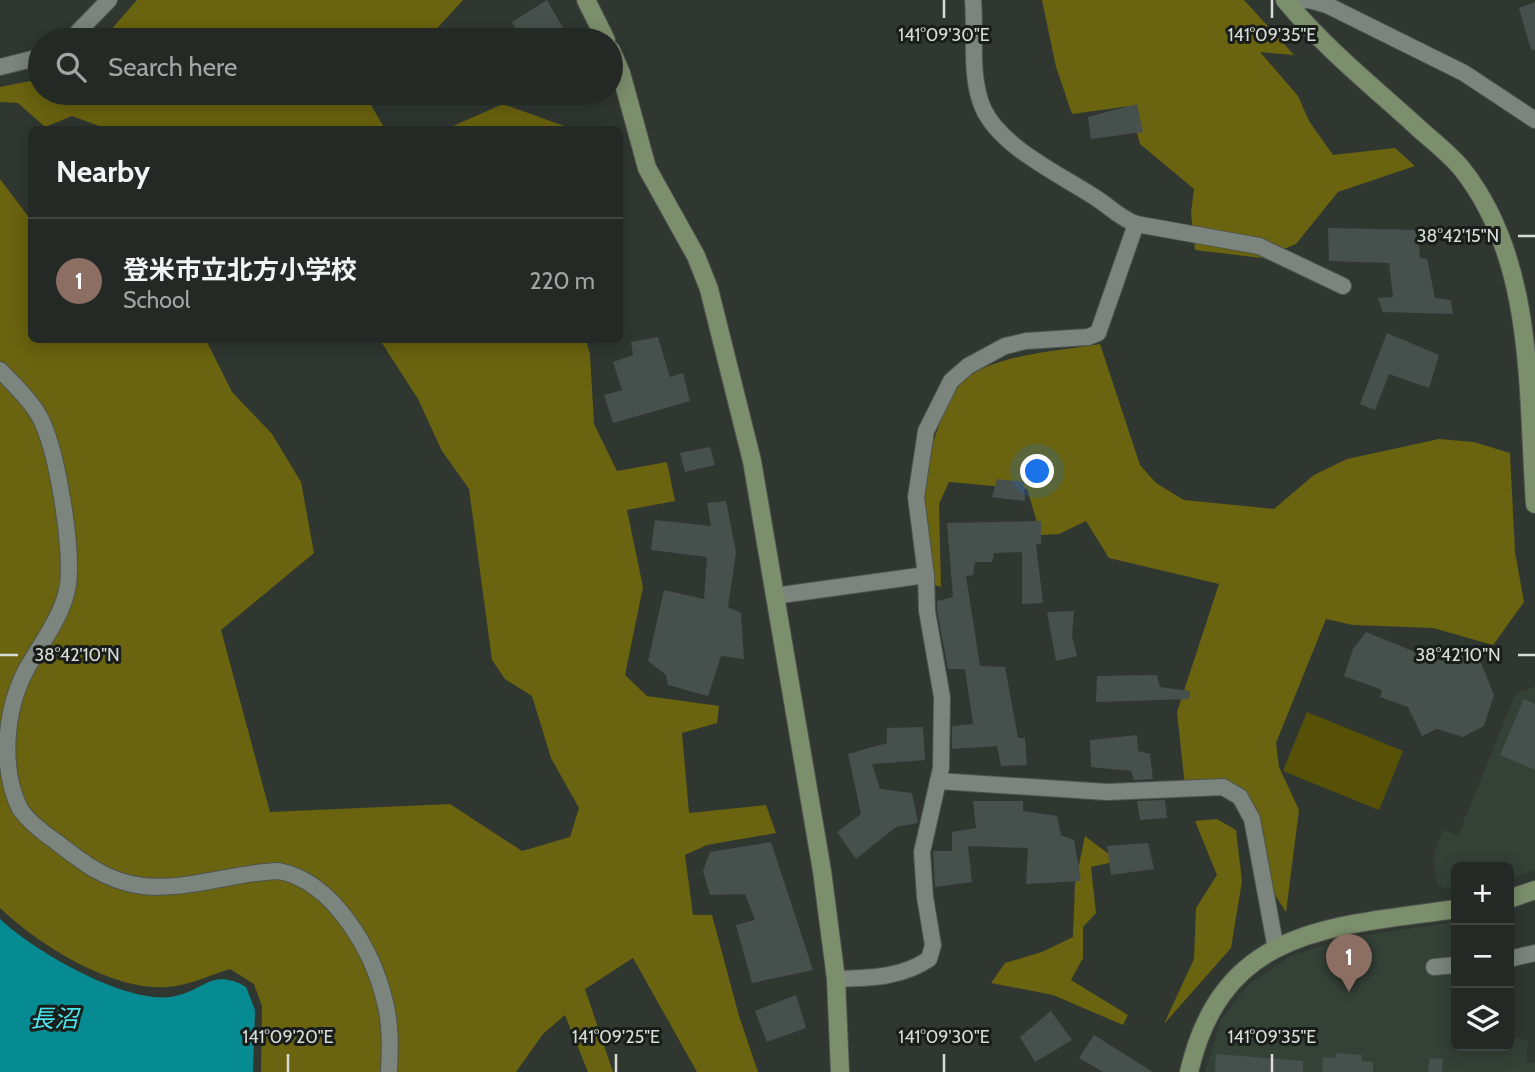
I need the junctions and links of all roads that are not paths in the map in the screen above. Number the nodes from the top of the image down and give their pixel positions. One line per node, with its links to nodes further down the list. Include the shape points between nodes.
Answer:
1 (109, 0): 5 (street)
2 (586, 0): 6 (street)
3 (973, 0): 11 (street, via 976,86 983,110 1023,153)
4 (1285, 1): 10 (street, via 1327,5 1464,73); 14 (street, via 1461,167 1501,231 1520,293)
5 (82, 28)
6 (600, 28)
7 (28, 60): 8 (street)
8 (0, 67)
9 (623, 80): 16 (street, via 648,168 709,289 752,461)
10 (1535, 120)
11 (1136, 224): 12 (street, via 1259,246); 15 (street, via 1098,332 1005,346 968,366 951,381 939,401 926,430 916,497)
12 (1343, 286)
13 (0, 370): 29 (street, via 27,398 47,432 68,559 62,603 24,674 9,719 7,767 20,808 33,824 93,870 125,884 171,886 279,871 320,888 342,914 378,977 389,1026)
14 (1535, 504)
15 (926, 575): 16 (street); 17 (street, via 927,611 942,697)
16 (774, 596): 28 (street)
17 (938, 781): 21 (street, via 1107,792 1223,787 1240,797 1252,819); 28 (street, via 922,852 933,945 929,959 877,978)
18 (1535, 890): 19 (street)
19 (1514, 897)
20 (1451, 910): 21 (street, via 1346,924)
21 (1276, 949): 31 (street, via 1223,991 1207,1016)
22 (1535, 953): 23 (street)
23 (1514, 958)
24 (1514, 959): 27 (street)
25 (1451, 965): 26 (street)
26 (1434, 967)
27 (1535, 968)
28 (836, 979): 30 (street)
29 (389, 1072)
30 (840, 1072)
31 (1189, 1072)

